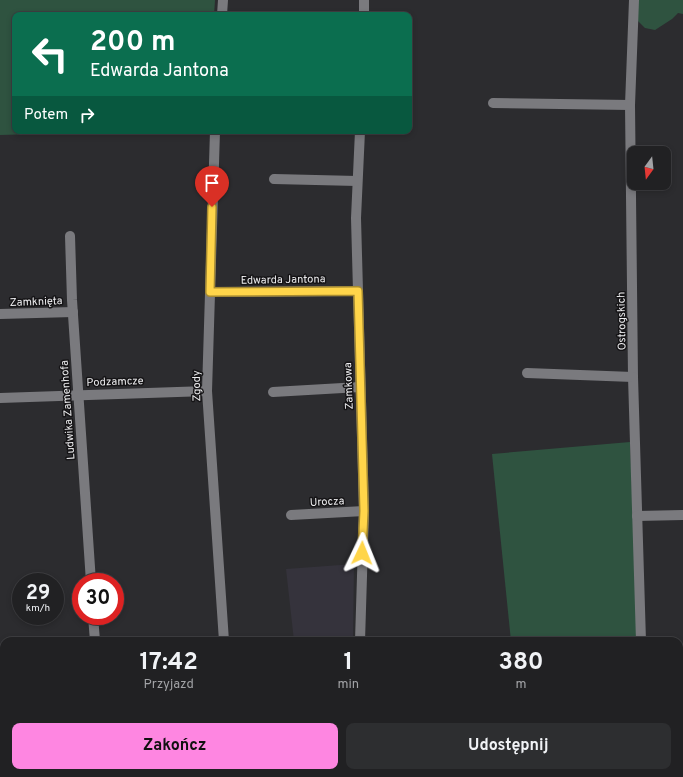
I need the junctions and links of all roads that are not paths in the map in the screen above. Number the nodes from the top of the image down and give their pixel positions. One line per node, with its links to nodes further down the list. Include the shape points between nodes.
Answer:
1 (223, 0): 4 (street)
2 (364, 0): 5 (street)
3 (634, 0): 7 (street, Ostrogskich)
4 (222, 12)
5 (364, 12)
6 (494, 103): 7 (street)
7 (630, 106): 18 (street, Ostrogskich)
8 (215, 134): 14 (street, Zgody)
9 (360, 134): 11 (street, Zamkowa)
10 (274, 179): 11 (street)
11 (358, 181): 13 (street, Zamkowa)
12 (70, 236): 15 (street, Ludwika Zamenhofa)
13 (358, 291): 14 (street, Edwarda Jantona); 19 (street, Zamkowa)
14 (210, 292): 20 (street, Zgody)
15 (73, 312): 16 (street, Zamknięta); 22 (street, Ludwika Zamenhofa)
16 (0, 314)
17 (527, 373): 18 (street)
18 (633, 377): 27 (street, Ostrogskich)
19 (360, 387): 21 (street); 24 (street, Zamkowa)
20 (207, 391): 22 (street, Podzamcze); 31 (street, Zgody)
21 (273, 392)
22 (78, 395): 23 (street, Podzamcze); 28 (street, Ludwika Zamenhofa)
23 (0, 398)
24 (364, 511): 25 (street, Urocza); 32 (street, Zamkowa)
25 (291, 515)
26 (683, 515): 27 (street)
27 (637, 516): 33 (street, Ostrogskich)
28 (90, 573)
29 (94, 625): 30 (street)
30 (95, 637)
31 (224, 637)
32 (360, 637)
33 (641, 637)

